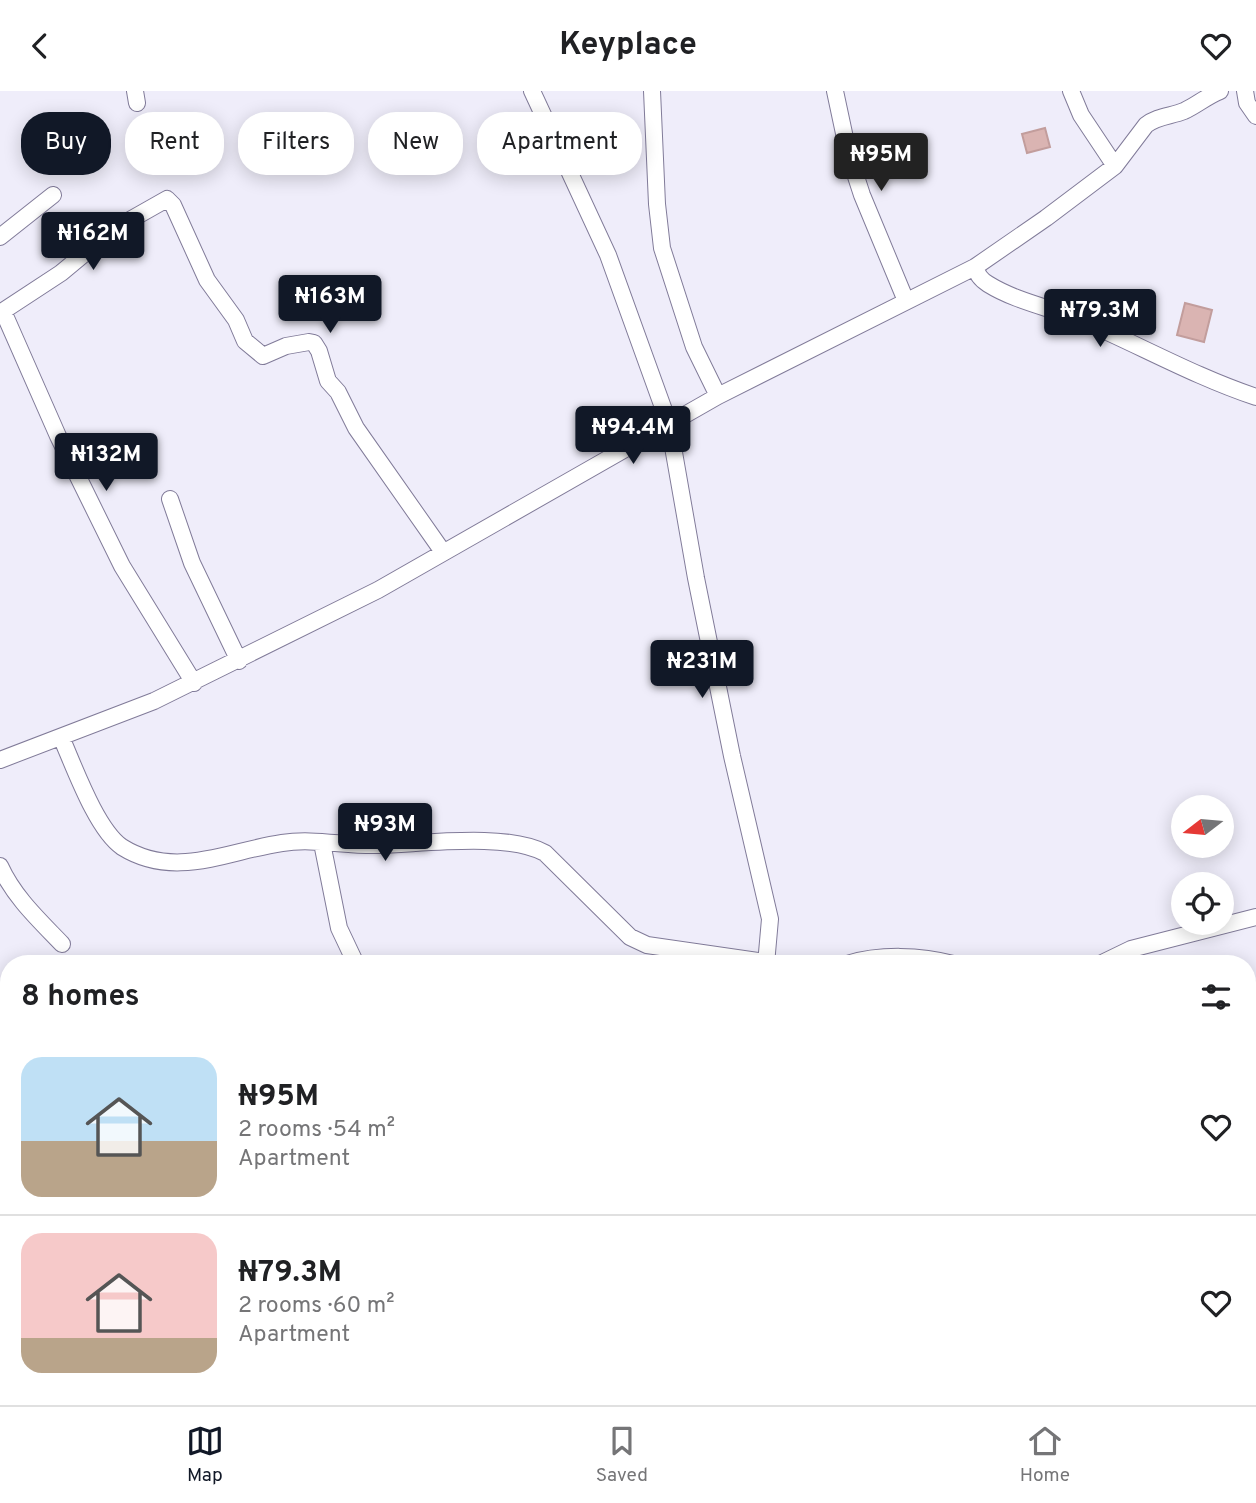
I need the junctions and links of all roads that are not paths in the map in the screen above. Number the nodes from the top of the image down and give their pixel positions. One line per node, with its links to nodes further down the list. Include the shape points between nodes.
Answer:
1 (532, 91): 16 (street, via 608,255)
2 (652, 91): 14 (street, via 662,248 694,347)
3 (835, 91): 12 (street, via 862,195)
4 (1070, 91): 8 (street)
5 (1220, 91): 8 (street, via 1146,125)
6 (1245, 91): 7 (street)
7 (1256, 116)
8 (1115, 166): 11 (street)
9 (53, 195): 10 (street)
10 (0, 237)
11 (975, 267): 12 (street); 15 (street, via 988,284)
12 (906, 301): 14 (street)
13 (1, 312): 18 (street, via 114,229 167,199 207,280 245,341 263,356 286,346 314,343 328,381 356,428); 20 (street, via 122,566)
14 (718, 397): 16 (street)
15 (1256, 397)
16 (669, 424): 18 (street); 29 (street, via 723,715 770,919)
17 (170, 499): 19 (street, via 192,563)
18 (443, 552): 19 (street)
19 (239, 661): 20 (street)
20 (194, 683): 21 (street)
21 (61, 737): 22 (street); 23 (street, via 104,827 122,846 141,856 162,863 190,863 283,843)
22 (0, 760)
23 (322, 843): 27 (street, via 339,928); 28 (street, via 535,847 630,937)
24 (0, 866): 26 (street, via 29,911)
25 (1256, 917): 30 (street)
26 (62, 944)
27 (352, 955)
28 (715, 955)
29 (766, 955)
30 (1119, 955)

